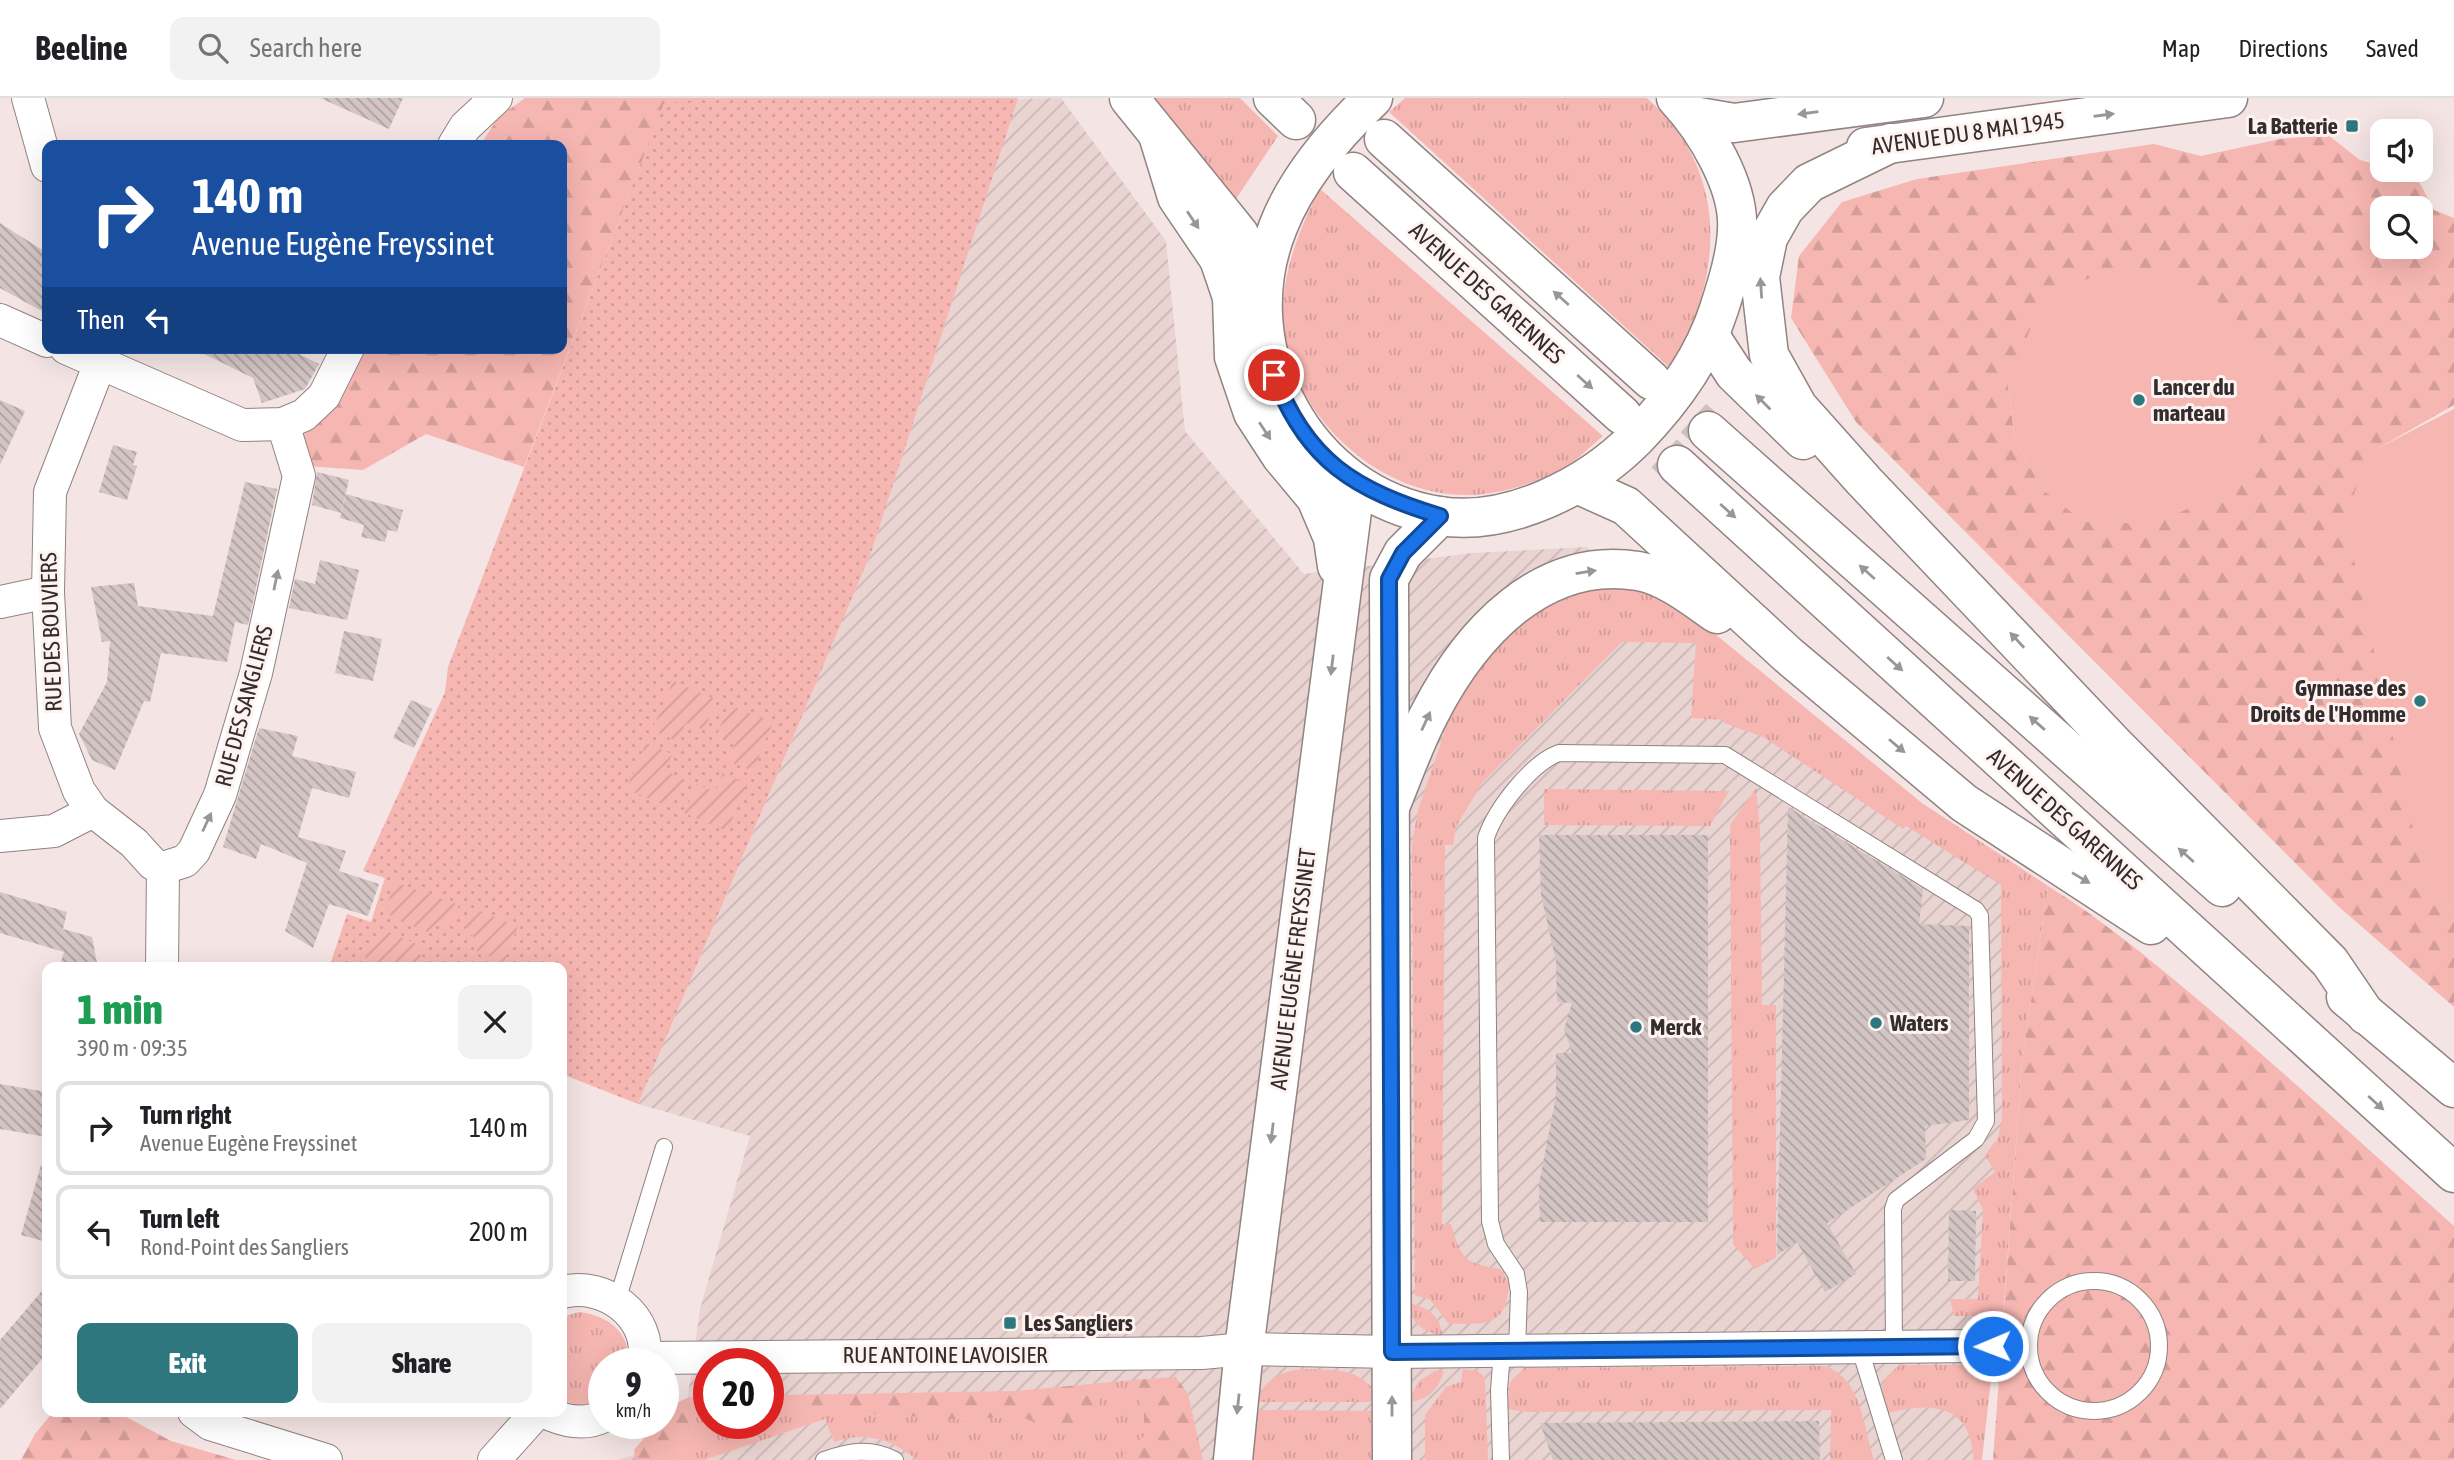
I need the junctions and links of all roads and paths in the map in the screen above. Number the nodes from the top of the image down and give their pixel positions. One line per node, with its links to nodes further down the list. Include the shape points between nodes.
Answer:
1 (28, 98): 12 (street)
2 (496, 98): 10 (street)
3 (1129, 98): 8 (main road)
4 (1373, 98): 15 (main road, via 1307,171 1277,227)
5 (1924, 98): 7 (main road, AVENUE DU 8 MAI 1945, one-way to 7, via 1734,123)
6 (2228, 98): 11 (main road, AVENUE DU 8 MAI 1945, one-way to 6)
7 (1684, 107): 14 (main road, via 1726,170)
8 (1158, 135): 15 (main road, via 1239,233); 31 (main road, one-way to 31, via 1177,197 1219,259 1232,297 1234,357 1253,413 1316,498 1333,538)
9 (1384, 139): 21 (main road, AVENUE DES GARENNES, one-way to 9)
10 (457, 140)
11 (1891, 143): 14 (main road, AVENUE DU 8 MAI 1945, via 1816,153 1776,181); 30 (main road, one-way to 11, via 1798,407 1769,355 1760,277 1768,238 1779,218 1809,183)
12 (42, 148)
13 (1353, 172): 22 (main road, AVENUE DES GARENNES, one-way to 22)
14 (1738, 229): 17 (main road)
15 (1263, 285): 26 (main road, via 1265,351 1283,400 1309,443)
16 (0, 320): 18 (street)
17 (1710, 336): 27 (main road, via 1656,417 1617,457); 30 (main road, one-way to 17, via 1783,422 1734,373)
18 (42, 339)
19 (345, 354): 23 (street, via 324,396 304,415)
20 (86, 355): 23 (street, via 242,425); 29 (street, RUE DES BOUVIERS, via 50,492)
21 (1651, 380)
22 (1622, 415)
23 (283, 424): 37 (street, RUE DES SANGLIERS, one-way to 23, via 186,860 194,851 220,795 256,674 299,476)
24 (1708, 431): 39 (main road, one-way to 24)
25 (1677, 465): 40 (main road, AVENUE DES GARENNES, one-way to 40)
26 (1348, 478): 28 (main road, via 1389,501); 31 (main road, AVENUE EUGÈNE FREYSSINET, via 1352,511)
27 (1577, 484): 28 (main road, via 1532,504 1485,515); 33 (main road, via 1626,506)
28 (1440, 516): 34 (main road, via 1403,553 1389,579)
29 (48, 592): 32 (street); 35 (street, RUE DES BOUVIERS, via 55,728 79,791)
30 (1976, 596): 39 (main road, one-way to 30, via 2330,962 2113,744)
31 (1341, 597): 50 (main road, AVENUE EUGÈNE FREYSSINET, one-way to 50)
32 (0, 603)
33 (1788, 655): 34 (main road, one-way to 33, via 1430,712 1484,632 1546,583 1577,572 1640,571 1679,589 1757,643); 40 (main road, one-way to 40, via 1964,803 2134,912)
34 (1390, 807): 52 (main road)
35 (93, 811): 36 (street, via 54,831); 37 (street, RUE DES BOUVIERS)
36 (0, 836)
37 (163, 868): 38 (street)
38 (162, 962)
39 (2365, 1015): 41 (main road)
40 (2326, 1057): 43 (main road, AVENUE DES GARENNES, one-way to 43)
41 (2454, 1088)
42 (664, 1147): 45 (lane)
43 (2454, 1173)
44 (567, 1291): 45 (street, via 597,1291)
45 (617, 1301): 48 (street, via 638,1326)
46 (1976, 1346): 47 (lane); 49 (street, RUE ANTOINE LAVOISIER)
47 (2029, 1346): 47 (lane, via 2038,1378 2048,1392 2069,1405 2094,1411 2111,1408 2140,1391 2150,1378 2159,1346 2157,1329 2140,1300 2111,1283 2094,1281 2062,1289 2048,1300 2038,1313)
48 (643, 1348)
49 (1894, 1348): 51 (street, RUE ANTOINE LAVOISIER); 53 (lane, via 1896,1200 1976,1139 1986,1121 1980,916 1725,755 1559,753 1537,767 1499,810 1486,838 1490,1221 1496,1244 1516,1273 1519,1292)
50 (1244, 1349): 52 (street, RUE ANTOINE LAVOISIER); 54 (street, RUE ANTOINE LAVOISIER); 63 (main road, AVENUE EUGÈNE FREYSSINET, one-way to 63)
51 (1860, 1349): 53 (street, RUE ANTOINE LAVOISIER); 66 (lane)
52 (1392, 1352): 53 (street, RUE ANTOINE LAVOISIER); 64 (main road, one-way to 52)
53 (1510, 1352): 65 (lane, via 1499,1390)
54 (679, 1360)
55 (201, 1417): 59 (street, via 210,1424)
56 (533, 1417): 60 (street)
57 (554, 1417): 58 (street)
58 (588, 1420)
59 (326, 1460)
60 (494, 1460)
61 (824, 1460): 62 (lane, via 862,1450)
62 (895, 1460)
63 (1233, 1460)
64 (1391, 1460)
65 (1501, 1460)
66 (1894, 1460)

